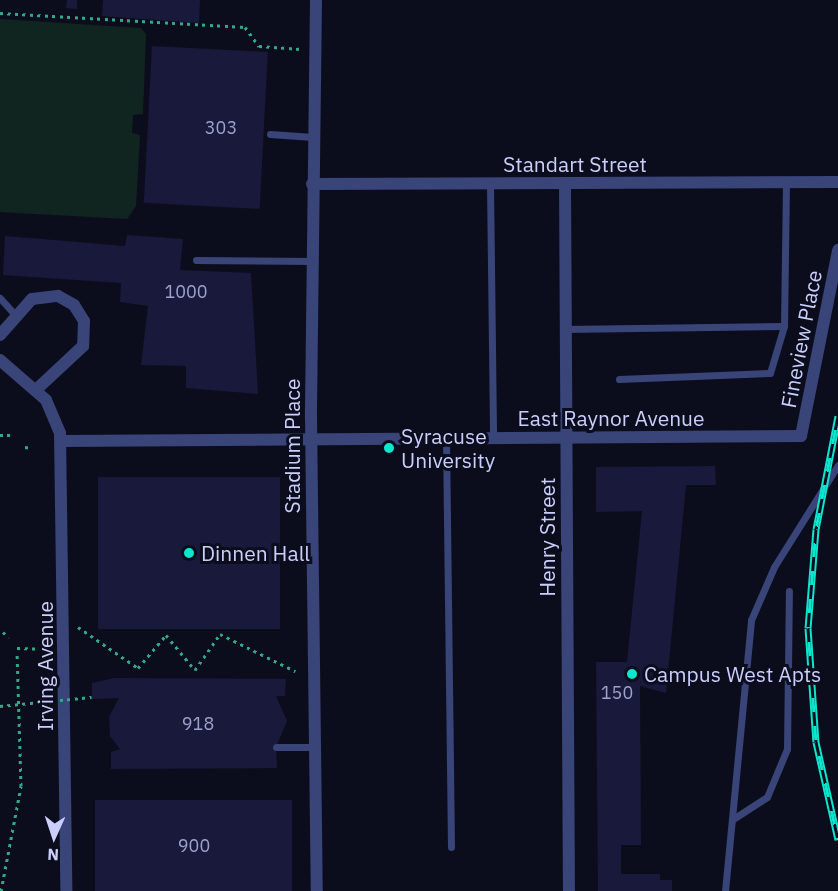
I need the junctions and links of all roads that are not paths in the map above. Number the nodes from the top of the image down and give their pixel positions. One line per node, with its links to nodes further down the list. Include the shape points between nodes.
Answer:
1 (316, 0): 3 (street, Stadium Place)
2 (270, 134): 3 (lane)
3 (313, 137): 7 (street, Stadium Place)
4 (786, 181): 5 (street, Standart Street); 6 (street, Standart Street); 14 (lane)
5 (838, 182)
6 (565, 183): 8 (street, Standart Street); 15 (street, Henry Street)
7 (312, 184): 8 (street, Standart Street); 11 (street, Stadium Place)
8 (490, 184): 22 (lane)
9 (838, 250): 20 (street, Fineview Place)
10 (196, 260): 11 (lane)
11 (311, 261): 24 (street, Stadium Place)
12 (0, 298): 13 (lane)
13 (16, 316): 16 (street); 19 (street, via 32,299 58,296 74,305 84,321 83,345)
14 (784, 326): 15 (lane); 18 (lane, via 770,373)
15 (565, 329): 23 (street, Henry Street)
16 (0, 335)
17 (0, 360): 19 (street, Irving Avenue)
18 (619, 379)
19 (36, 390): 25 (street, Irving Avenue, via 57,417)
20 (801, 436): 23 (street, East Raynor Avenue)
21 (446, 438): 22 (street, East Raynor Avenue); 24 (street, East Raynor Avenue); 31 (lane)
22 (493, 438): 23 (street, East Raynor Avenue)
23 (566, 438): 34 (street, Henry Street)
24 (311, 439): 25 (street, East Raynor Avenue); 29 (street, Stadium Place)
25 (61, 441): 32 (street, Irving Avenue)
26 (838, 465): 30 (lane, via 774,567 752,620)
27 (789, 591): 30 (lane, via 787,749 767,797)
28 (276, 747): 29 (lane)
29 (315, 747): 33 (street, Stadium Place)
30 (733, 819): 35 (lane)
31 (451, 848)
32 (66, 891)
33 (317, 891)
34 (569, 891)
35 (725, 891)

